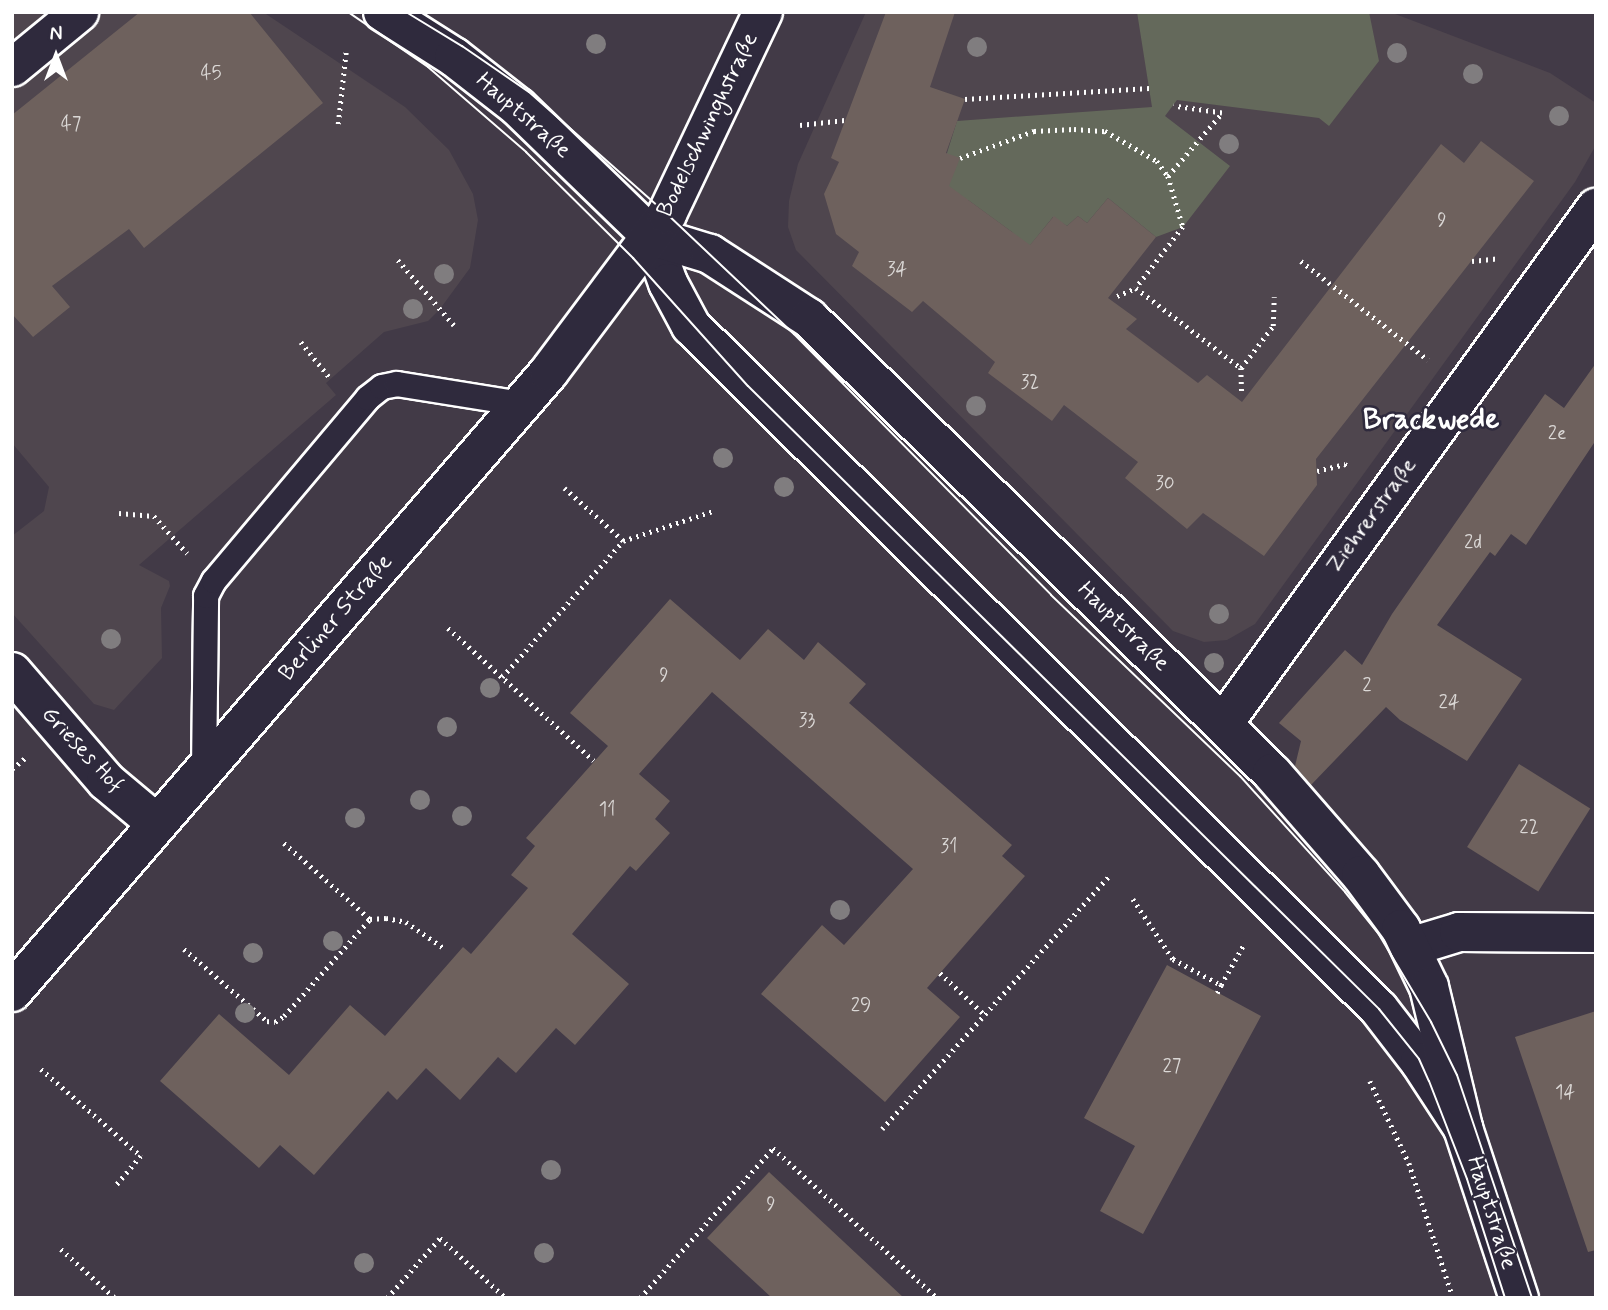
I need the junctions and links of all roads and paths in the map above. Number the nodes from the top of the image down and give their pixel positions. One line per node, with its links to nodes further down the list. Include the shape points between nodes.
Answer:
1 (79, 12): 5 (street)
2 (383, 12): 15 (street, Hauptstraße, via 454,57 518,107)
3 (763, 12): 15 (street, Bodelschwinghstraße, via 667,214)
4 (346, 51): 10 (path)
5 (12, 67)
6 (1150, 88): 7 (path)
7 (965, 99)
8 (1173, 106): 13 (path, via 1222,113)
9 (845, 120): 11 (path)
10 (338, 124)
11 (800, 125)
12 (960, 158): 13 (path, via 1034,131 1105,131 1157,161)
13 (1168, 176): 18 (path, via 1183,226)
14 (1596, 208): 36 (street, Ziehrerstraße)
15 (651, 236): 27 (street, Berliner Straße); 36 (street, Hauptstraße, via 710,254 809,318); 55 (street, Hauptstraße, via 667,283 691,326 1371,1000 1420,1062)
16 (398, 260): 21 (path)
17 (1301, 261): 23 (path)
18 (1136, 288): 19 (path); 24 (path)
19 (1117, 296)
20 (1274, 297): 24 (path, via 1273,326)
21 (454, 325)
22 (301, 342): 25 (path)
23 (1436, 365)
24 (1241, 368): 26 (path)
25 (331, 379)
26 (1242, 391)
27 (522, 404): 32 (lane, via 397,384 383,387 368,398); 38 (street, Berliner Straße)
28 (564, 488): 31 (path)
29 (713, 511): 31 (path)
30 (120, 513): 32 (path, via 154,516)
31 (624, 541): 35 (path)
32 (214, 581): 38 (lane, via 205,611)
33 (448, 628): 35 (path)
34 (12, 672): 39 (street, Grieses Hof, via 106,781)
35 (502, 677): 37 (path)
36 (1223, 724): 46 (street, Hauptstraße, via 1361,875)
37 (594, 761)
38 (204, 771): 39 (street, Berliner Straße)
39 (156, 822): 51 (street, Berliner Straße)
40 (284, 843): 43 (path)
41 (1109, 876): 53 (path)
42 (1133, 899): 50 (path, via 1173,959)
43 (370, 919): 47 (path, via 406,922); 48 (path, via 275,1022 267,1021)
44 (1596, 933): 46 (street, via 1459,932)
45 (1246, 939): 50 (path)
46 (1410, 947): 55 (street, Hauptstraße, via 1429,987)
47 (444, 948)
48 (184, 949)
49 (940, 973): 53 (path)
50 (1221, 985): 52 (path)
51 (12, 992)
52 (1217, 993)
53 (985, 1014): 56 (path)
54 (41, 1069): 57 (path, via 142,1156)
55 (1463, 1128): 64 (street, Hauptstraße)
56 (882, 1129)
57 (117, 1185)
58 (61, 1250): 59 (path)
59 (115, 1298)
60 (387, 1298): 61 (path, via 440,1238)
61 (506, 1298)
62 (640, 1298): 63 (path, via 773,1148)
63 (937, 1298)
64 (1519, 1298)

